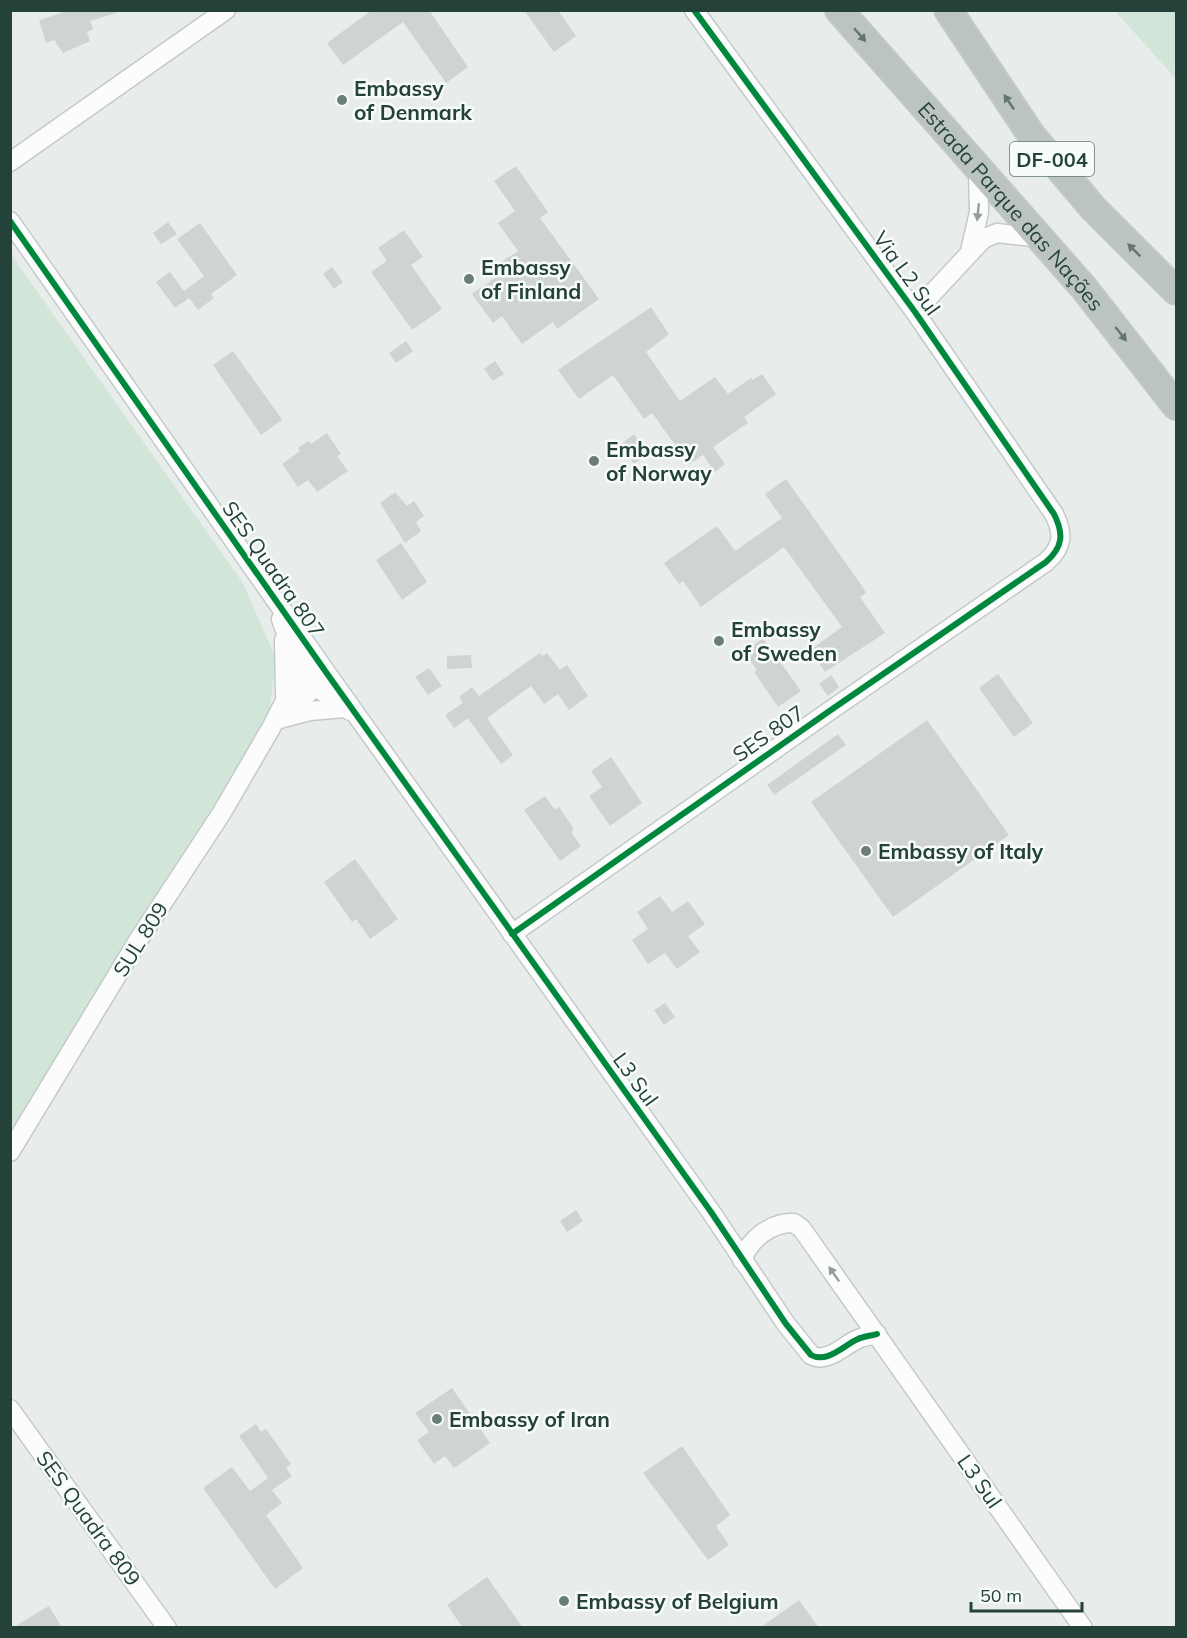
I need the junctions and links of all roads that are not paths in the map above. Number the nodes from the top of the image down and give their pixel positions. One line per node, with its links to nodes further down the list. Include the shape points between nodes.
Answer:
1 (226, 10): 5 (street)
2 (694, 10): 11 (street, Via L2 Sul)
3 (839, 10): 6 (highway, Estrada Parque das Nações / DF-004, one-way to 6)
4 (948, 10): 10 (highway, DF-004, one-way to 4, via 1093,208 1032,136)
5 (10, 162)
6 (978, 171): 8 (highway, Estrada Parque das Nações / DF-004); 9 (street, one-way to 9, via 979,212)
7 (10, 221): 14 (street, SES Quadra 807)
8 (1041, 238): 9 (street, via 997,233); 12 (highway, Estrada Parque das Nações / DF-004, one-way to 12)
9 (970, 251): 11 (street)
10 (1176, 291)
11 (915, 312): 13 (street, Via L2 Sul, via 1054,514 1061,542)
12 (1176, 406)
13 (1046, 562): 22 (street, SES 807)
14 (272, 595): 15 (street, SES Quadra 807); 16 (street, SES Quadra 807)
15 (282, 624): 17 (street, SES Quadra 807); 19 (street, via 286,648)
16 (311, 650): 17 (street, SUL 809); 18 (street, SES Quadra 807)
17 (302, 668): 18 (street, SES Quadra 807); 19 (street, SUL 809)
18 (321, 681): 20 (street, SES Quadra 807); 21 (street, SUL 809)
19 (285, 700): 21 (street, SUL 809)
20 (351, 712): 21 (street, via 310,711); 22 (street, SES Quadra 807)
21 (276, 723): 23 (street, SUL 809)
22 (512, 934): 24 (street, L3 Sul)
23 (10, 1152)
24 (740, 1249): 25 (street, L3 Sul, via 786,1324 811,1355 825,1358); 25 (street, L3 Sul, one-way to 24, via 802,1229 794,1223 776,1225)
25 (868, 1332): 28 (street, L3 Sul)
26 (10, 1409): 27 (street, SES Quadra 809)
27 (167, 1628)
28 (1083, 1628)

